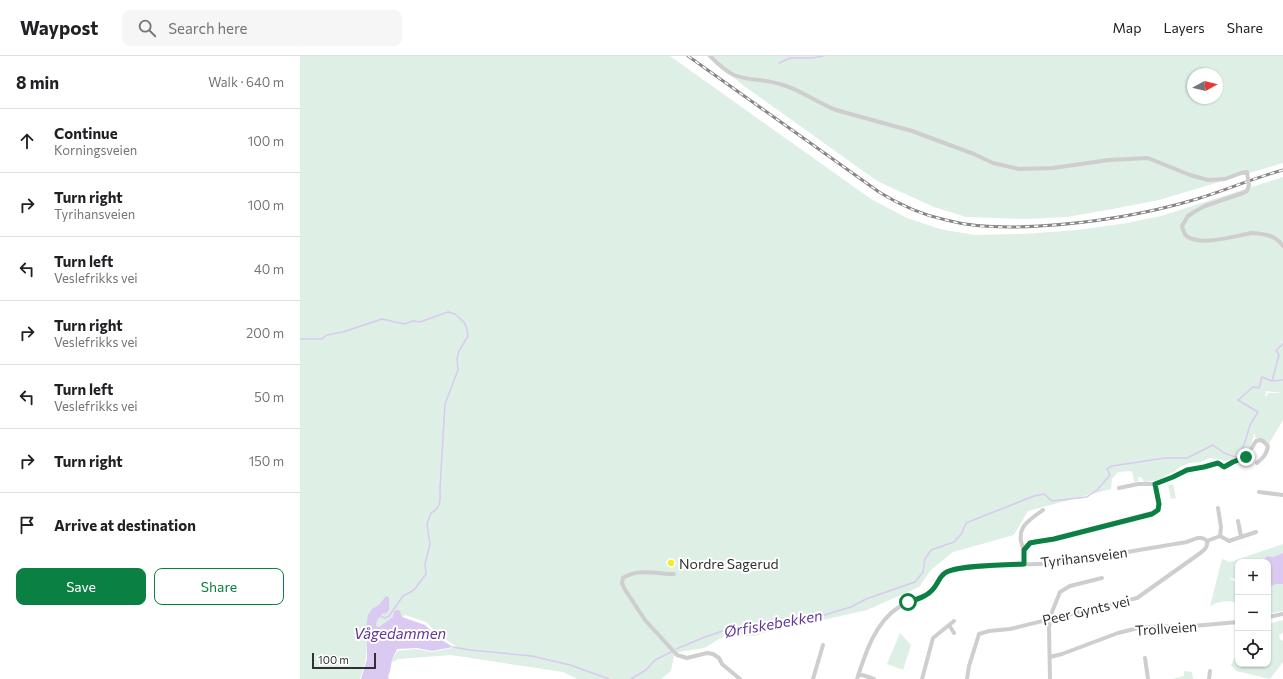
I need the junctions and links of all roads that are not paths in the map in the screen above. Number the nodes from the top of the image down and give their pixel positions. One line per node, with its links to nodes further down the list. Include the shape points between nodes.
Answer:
1 (710, 56): 2 (street, bridge, via 735,75 780,83 825,106 912,131 1008,167 1037,169 1148,158 1208,180 1225,179 1247,172 1247,191 1205,206 1188,216 1182,226 1183,230 1188,237 1205,241 1259,234 1277,238)
2 (1283, 246)
3 (1257, 464): 4 (street, via 1265,456 1268,446 1260,440 1256,441 1246,457 1224,467 1218,463 1187,470)
4 (1155, 484): 5 (street); 15 (street, via 1159,504 1156,512 1030,543)
5 (1119, 488)
6 (1259, 492): 7 (street)
7 (1283, 495)
8 (1218, 508): 12 (street)
9 (1043, 510): 15 (street, via 1021,531)
10 (1238, 521): 13 (street)
11 (1256, 532): 13 (street)
12 (1220, 536): 13 (street, via 1229,541); 14 (street)
13 (1241, 536)
14 (1207, 541): 16 (street, Tyrihansveien, via 1201,537 1186,542 1072,562); 21 (street, Peer Gynts vei, via 1208,545 1199,554 1139,597)
15 (1024, 550): 16 (street)
16 (1024, 564): 30 (street, Tyrihansveien, via 946,572 935,587 924,596 899,606 883,622 875,634)
17 (674, 574): 31 (street, via 631,574 623,578 622,583 645,620 677,655 689,658 711,654 719,658 722,664)
18 (1102, 578): 21 (street, via 1070,586 1060,592)
19 (1283, 614): 20 (street)
20 (1271, 616)
21 (1050, 618): 27 (street); 36 (street, Peer Gynts vei, via 979,634)
22 (954, 621): 24 (street)
23 (1235, 622): 27 (street, Trollveien, via 1142,627)
24 (949, 624): 25 (street); 35 (street, via 933,638)
25 (954, 633)
26 (823, 645): 32 (street)
27 (1050, 657): 37 (street)
28 (1145, 658): 38 (street)
29 (1210, 671): 39 (street)
30 (859, 674): 33 (street); 34 (street)
31 (740, 679)
32 (814, 679)
33 (857, 679)
34 (874, 679)
35 (922, 679)
36 (967, 679)
37 (1050, 679)
38 (1148, 679)
39 (1209, 679)

